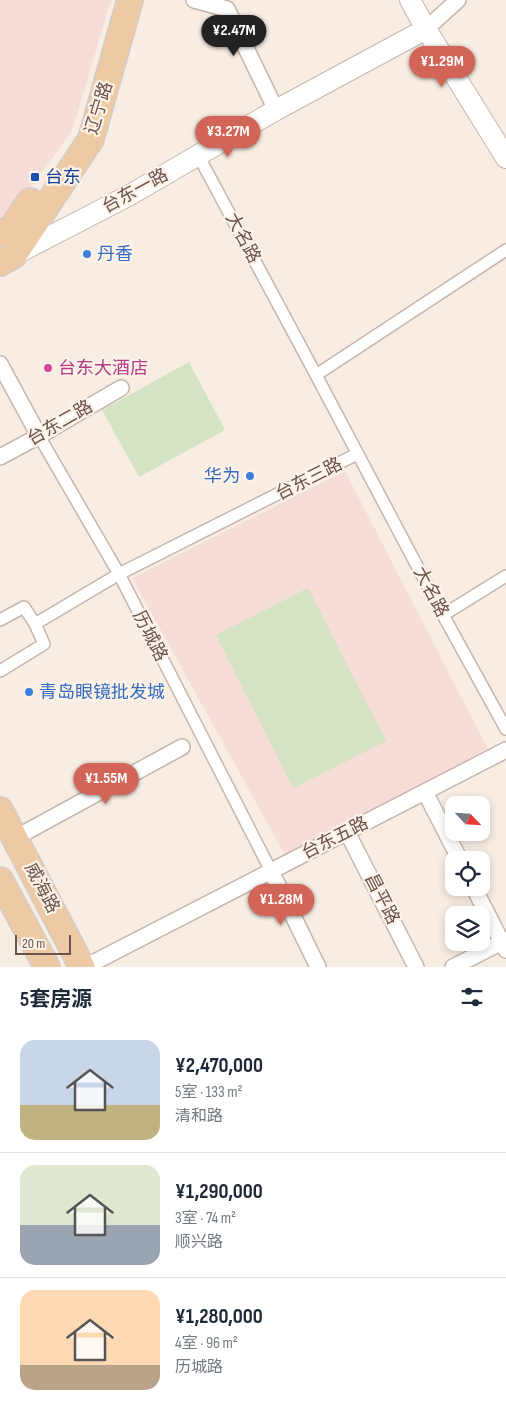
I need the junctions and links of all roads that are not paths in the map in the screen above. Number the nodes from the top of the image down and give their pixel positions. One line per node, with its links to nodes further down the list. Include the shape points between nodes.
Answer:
1 (114, 0): 11 (main road, 辽宁路, via 77,131)
2 (130, 0): 13 (main road, 辽宁路, via 91,139)
3 (194, 0): 6 (street)
4 (410, 0): 7 (street)
5 (458, 0): 7 (street)
6 (230, 5): 8 (street)
7 (426, 29): 8 (street, 台东一路); 10 (street)
8 (276, 110): 9 (street, 台东一路)
9 (198, 155): 13 (street, 台东一路, via 128,196); 15 (street, 大名路)
10 (506, 158)
11 (6, 231)
12 (506, 250): 15 (street)
13 (7, 259)
14 (0, 364): 17 (street, 历城路)
15 (316, 375): 18 (street, 台东三路)
16 (120, 388): 17 (street, 台东二路)
17 (39, 436): 19 (street, 台东二路); 20 (street, 历城路)
18 (358, 454): 20 (street, 台东三路); 22 (street, 大名路)
19 (0, 457)
20 (119, 574): 24 (street, 台东三路); 34 (street, 历城路)
21 (506, 576): 22 (street)
22 (443, 615): 26 (street, 大名路)
23 (0, 620): 24 (street, via 24,607)
24 (35, 624): 25 (street, via 44,644)
25 (0, 670)
26 (506, 729)
27 (182, 747): 32 (street)
28 (506, 750): 29 (street, 台东五路)
29 (425, 792): 31 (street, 台东五路); 33 (street)
30 (0, 810): 32 (main road, 威海路)
31 (348, 832): 34 (street, 台东五路); 41 (street, 昌平路)
32 (15, 838): 39 (main road, 威海路)
33 (455, 851)
34 (271, 871): 39 (street, 台东五路); 40 (street, 历城路)
35 (0, 880): 38 (main road, 威海路)
36 (478, 896): 37 (street)
37 (505, 944): 42 (street)
38 (47, 967)
39 (84, 967)
40 (318, 967)
41 (416, 967)
42 (453, 967)

